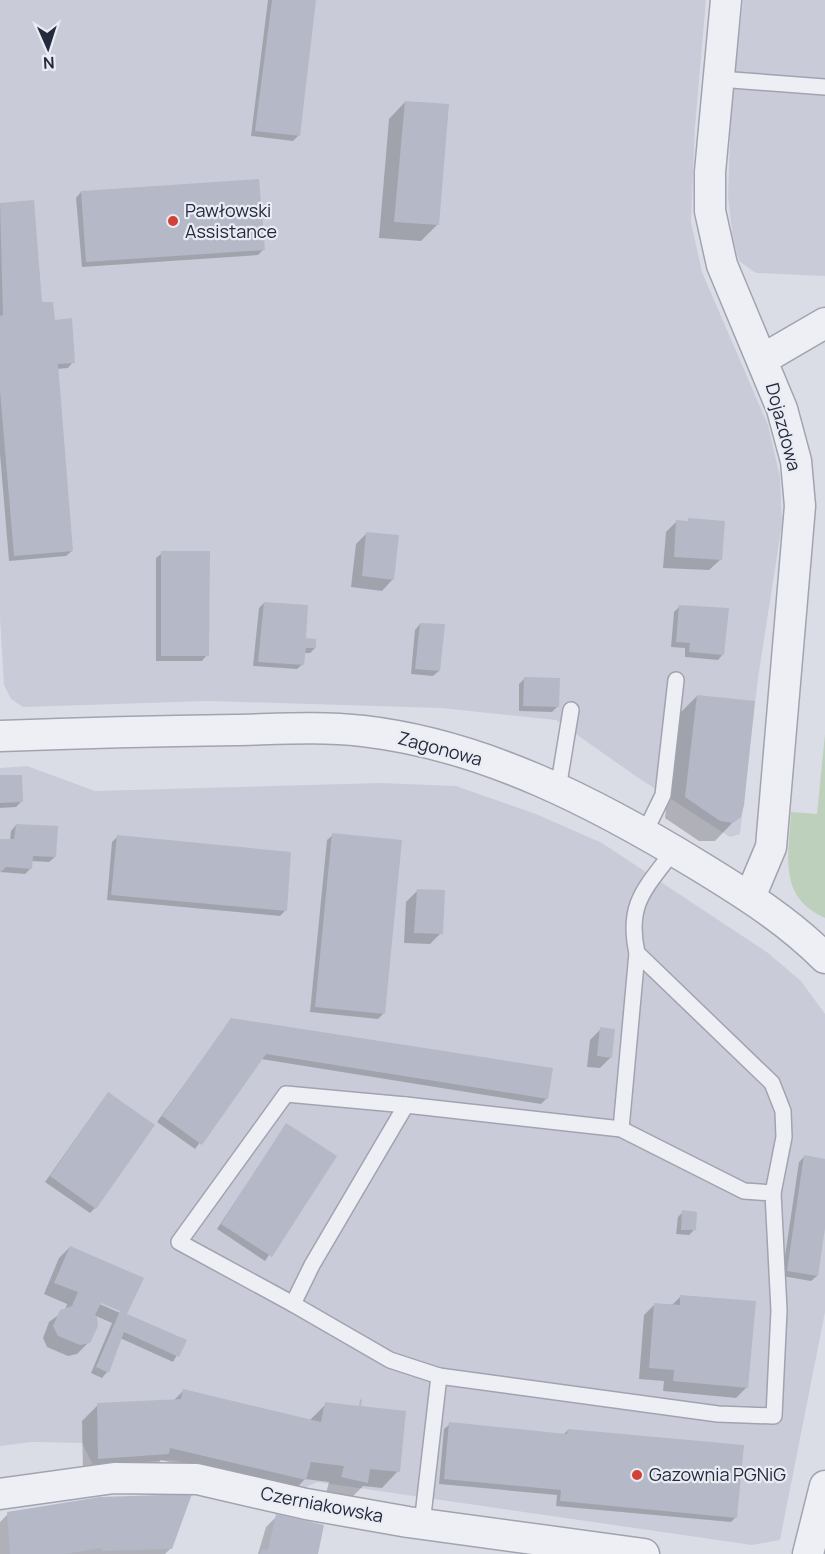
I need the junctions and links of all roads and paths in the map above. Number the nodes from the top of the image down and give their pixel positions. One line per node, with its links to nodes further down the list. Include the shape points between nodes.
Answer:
1 (726, 0): 2 (street, Dojazdowa)
2 (719, 79): 3 (lane); 5 (street, Dojazdowa, via 710,211 722,265)
3 (825, 87)
4 (825, 323): 5 (street)
5 (763, 358): 12 (street, Dojazdowa, via 796,461 800,506 771,847)
6 (676, 680): 10 (lane, via 663,795)
7 (571, 710): 9 (lane)
8 (0, 736): 9 (street, Zagonowa, via 361,730 458,751)
9 (558, 789): 10 (street, Zagonowa)
10 (645, 832): 11 (street, Zagonowa)
11 (674, 850): 12 (street, Zagonowa); 13 (lane, via 634,908)
12 (750, 897): 14 (street, Zagonowa, via 797,929)
13 (637, 953): 16 (lane); 17 (lane, via 772,1083 783,1111 784,1137)
14 (825, 958)
15 (406, 1105): 16 (lane); 18 (lane); 18 (lane, via 286,1094 179,1242)
16 (621, 1130): 17 (lane, via 744,1191)
17 (772, 1193): 19 (lane, via 779,1310 774,1416 718,1414)
18 (293, 1304): 19 (lane, via 390,1360)
19 (439, 1376): 22 (lane)
20 (825, 1486): 24 (street)
21 (0, 1494): 22 (street, Czerniakowska, via 114,1478 197,1479 306,1504)
22 (422, 1524): 23 (street, Czerniakowska)
23 (644, 1554)
24 (808, 1554)

